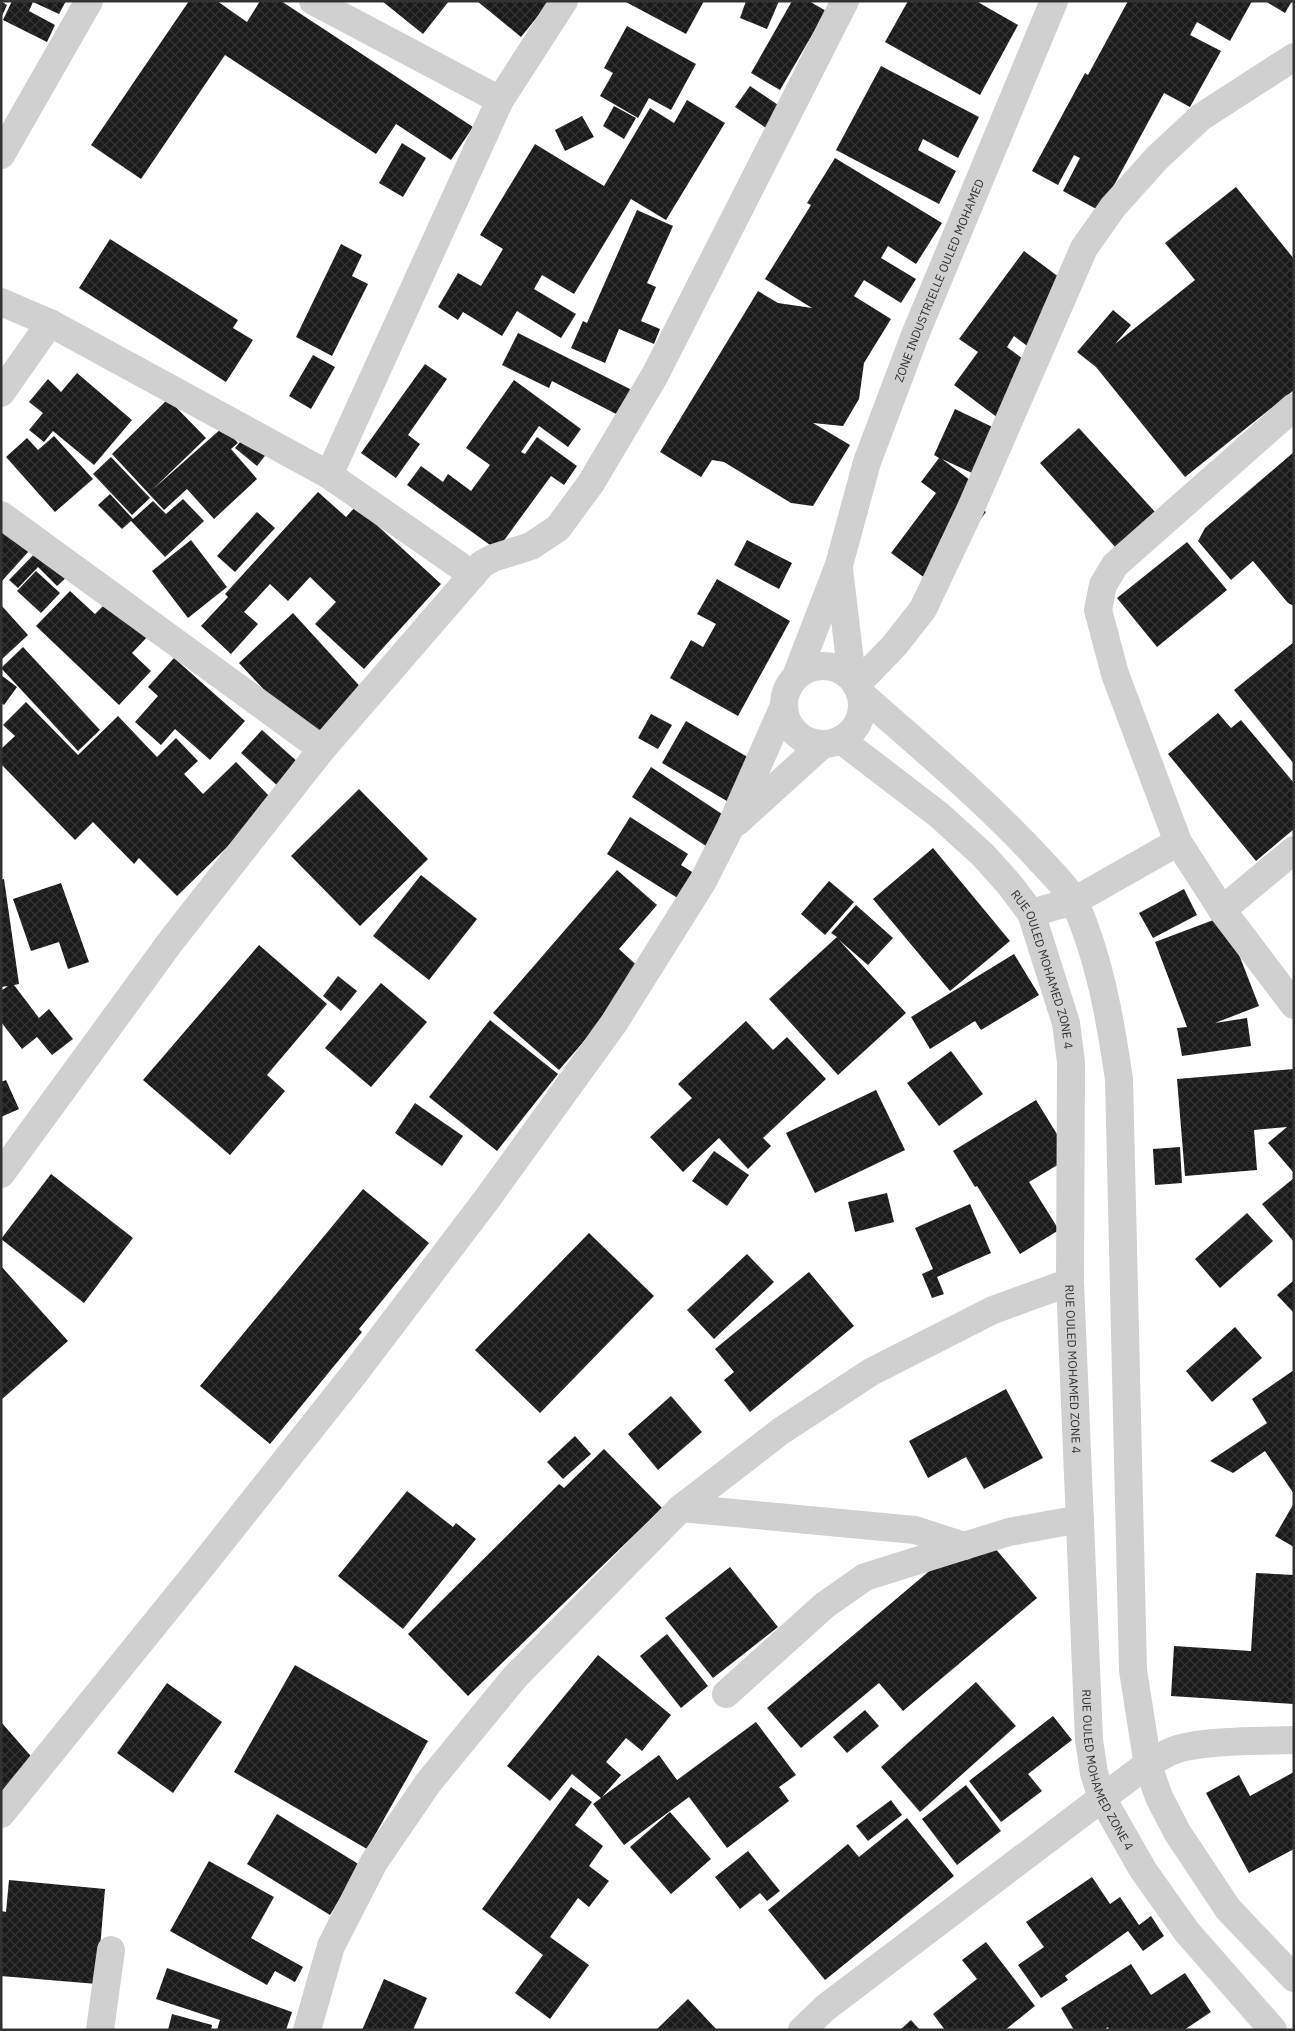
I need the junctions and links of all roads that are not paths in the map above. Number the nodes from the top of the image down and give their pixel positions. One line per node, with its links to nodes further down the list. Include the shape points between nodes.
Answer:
1 (89, 1): 8 (street)
2 (313, 1): 7 (street)
3 (564, 1): 7 (street)
4 (845, 1): 16 (street, via 655,375 591,483 558,528 531,546 482,564)
5 (1054, 1): 15 (street, ZONE INDUSTRIELLE OULED MOHAMED, via 915,335 870,453)
6 (1294, 57): 18 (street, via 1201,117 1157,158 1113,207 1084,248 970,510 923,609)
7 (500, 100): 13 (street)
8 (1, 156)
9 (1, 302): 10 (street)
10 (50, 323): 11 (street); 13 (street)
11 (1, 393)
12 (1294, 407): 23 (street, via 1132,549 1115,565 1103,585 1098,610 1115,674)
13 (329, 474): 16 (street)
14 (1, 515): 21 (street)
15 (839, 566): 17 (street, ZONE INDUSTRIELLE OULED MOHAMED); 18 (street, ZONE INDUSTRIELLE OULED MOHAMED)
16 (473, 575): 21 (street)
17 (796, 676): 18 (street, via 806,669 830,667 842,671); 19 (street, via 784,696)
18 (856, 686): 20 (street, via 862,706 859,720 852,732); 25 (street, via 1011,829)
19 (783, 708): 20 (street, via 792,730 800,738 810,743); 22 (street)
20 (832, 742): 22 (street); 27 (street, RUE OULED MOHAMED ZONE 4, via 939,815 983,855)
21 (322, 749): 29 (street, via 171,941)
22 (730, 828): 38 (street, via 703,881 614,1023 487,1199 348,1382)
23 (1178, 842): 25 (street); 26 (street)
24 (1294, 850): 26 (street)
25 (1074, 901): 27 (street); 36 (street, via 1106,998 1119,1080 1133,1670)
26 (1222, 910): 28 (street)
27 (1031, 913): 30 (street, RUE OULED MOHAMED ZONE 4, via 1066,1023 1071,1062)
28 (1294, 1004)
29 (1, 1174)
30 (1070, 1282): 31 (street, via 993,1310 871,1372 781,1431); 32 (street, RUE OULED MOHAMED ZONE 4)
31 (681, 1508): 33 (street, via 914,1530); 42 (street, via 515,1677 428,1783 374,1862 331,1946)
32 (1080, 1519): 33 (street, via 1009,1532); 37 (street, RUE OULED MOHAMED ZONE 4, via 1089,1740)
33 (964, 1546): 34 (street, via 865,1577 825,1605)
34 (726, 1694)
35 (1294, 1740): 36 (street, via 1193,1747 1173,1751)
36 (1148, 1766): 37 (street); 40 (street, via 1177,1832 1228,1909)
37 (1102, 1798): 43 (street, via 825,2008); 44 (street, RUE OULED MOHAMED ZONE 4, via 1143,1870 1187,1932)
38 (1, 1814)
39 (112, 1950): 41 (street)
40 (1294, 1978)
41 (100, 2030)
42 (307, 2030)
43 (802, 2030)
44 (1273, 2030)

